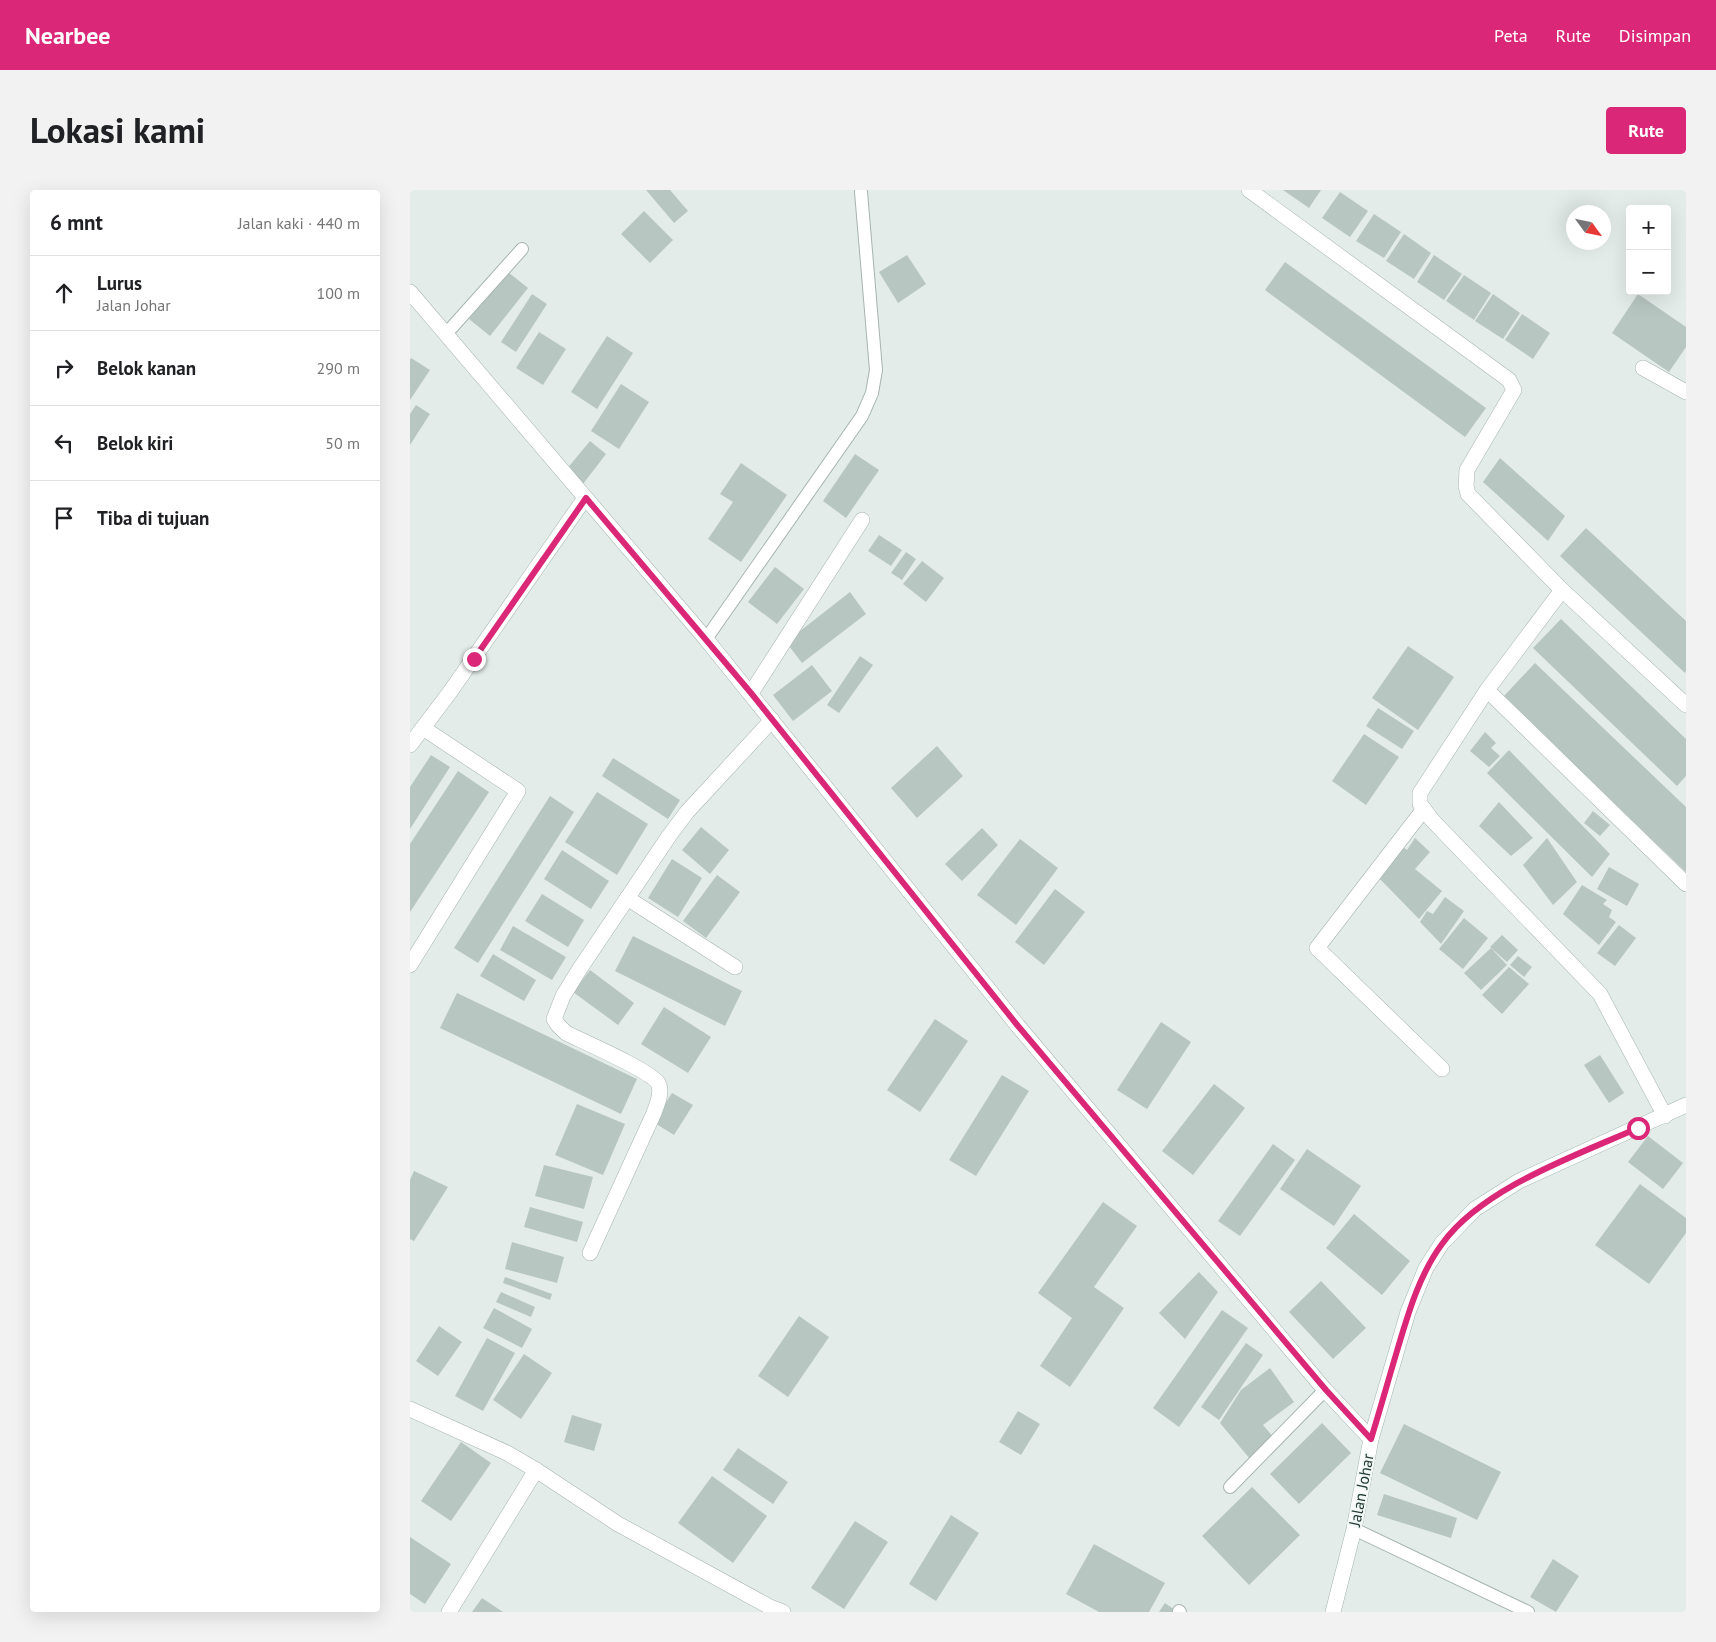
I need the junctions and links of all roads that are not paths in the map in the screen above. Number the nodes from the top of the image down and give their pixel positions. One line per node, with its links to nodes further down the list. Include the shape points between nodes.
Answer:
1 (1249, 190): 10 (street, via 1509,380 1514,390 1467,470 1468,494)
2 (861, 192): 11 (lane, via 876,370 872,393 862,416)
3 (522, 249): 5 (lane)
4 (410, 292): 5 (street)
5 (446, 334): 8 (street)
6 (1643, 368): 7 (street)
7 (1686, 392)
8 (586, 498): 11 (street); 16 (street)
9 (862, 520): 13 (street)
10 (1562, 590): 12 (street); 14 (street)
11 (706, 639): 13 (street)
12 (1487, 690): 18 (street, via 1420,792 1420,804); 19 (street)
13 (751, 693): 15 (street)
14 (1686, 705)
15 (772, 720): 20 (street, via 687,812); 27 (street, via 1018,1026)
16 (423, 728): 17 (street); 21 (street, via 518,790)
17 (410, 745)
18 (1424, 808): 23 (street, via 1317,948); 25 (street, via 1600,994)
19 (1686, 884)
20 (627, 898): 22 (street); 26 (street, via 563,996 554,1019 566,1033 639,1069 656,1081 659,1090 654,1113)
21 (410, 965)
22 (735, 967)
23 (1442, 1069)
24 (1686, 1105): 25 (street, Jalan Johar)
25 (1665, 1116): 29 (street, Jalan Johar, via 1519,1181 1458,1224 1426,1268 1408,1312)
26 (590, 1253)
27 (1326, 1390): 29 (street); 31 (lane)
28 (410, 1409): 30 (street)
29 (1371, 1439): 32 (street, Jalan Johar)
30 (536, 1470): 33 (street); 34 (street, via 618,1524)
31 (1230, 1487)
32 (1354, 1529): 35 (street, Jalan Johar); 36 (lane)
33 (449, 1612)
34 (783, 1612)
35 (1333, 1612)
36 (1528, 1612)

